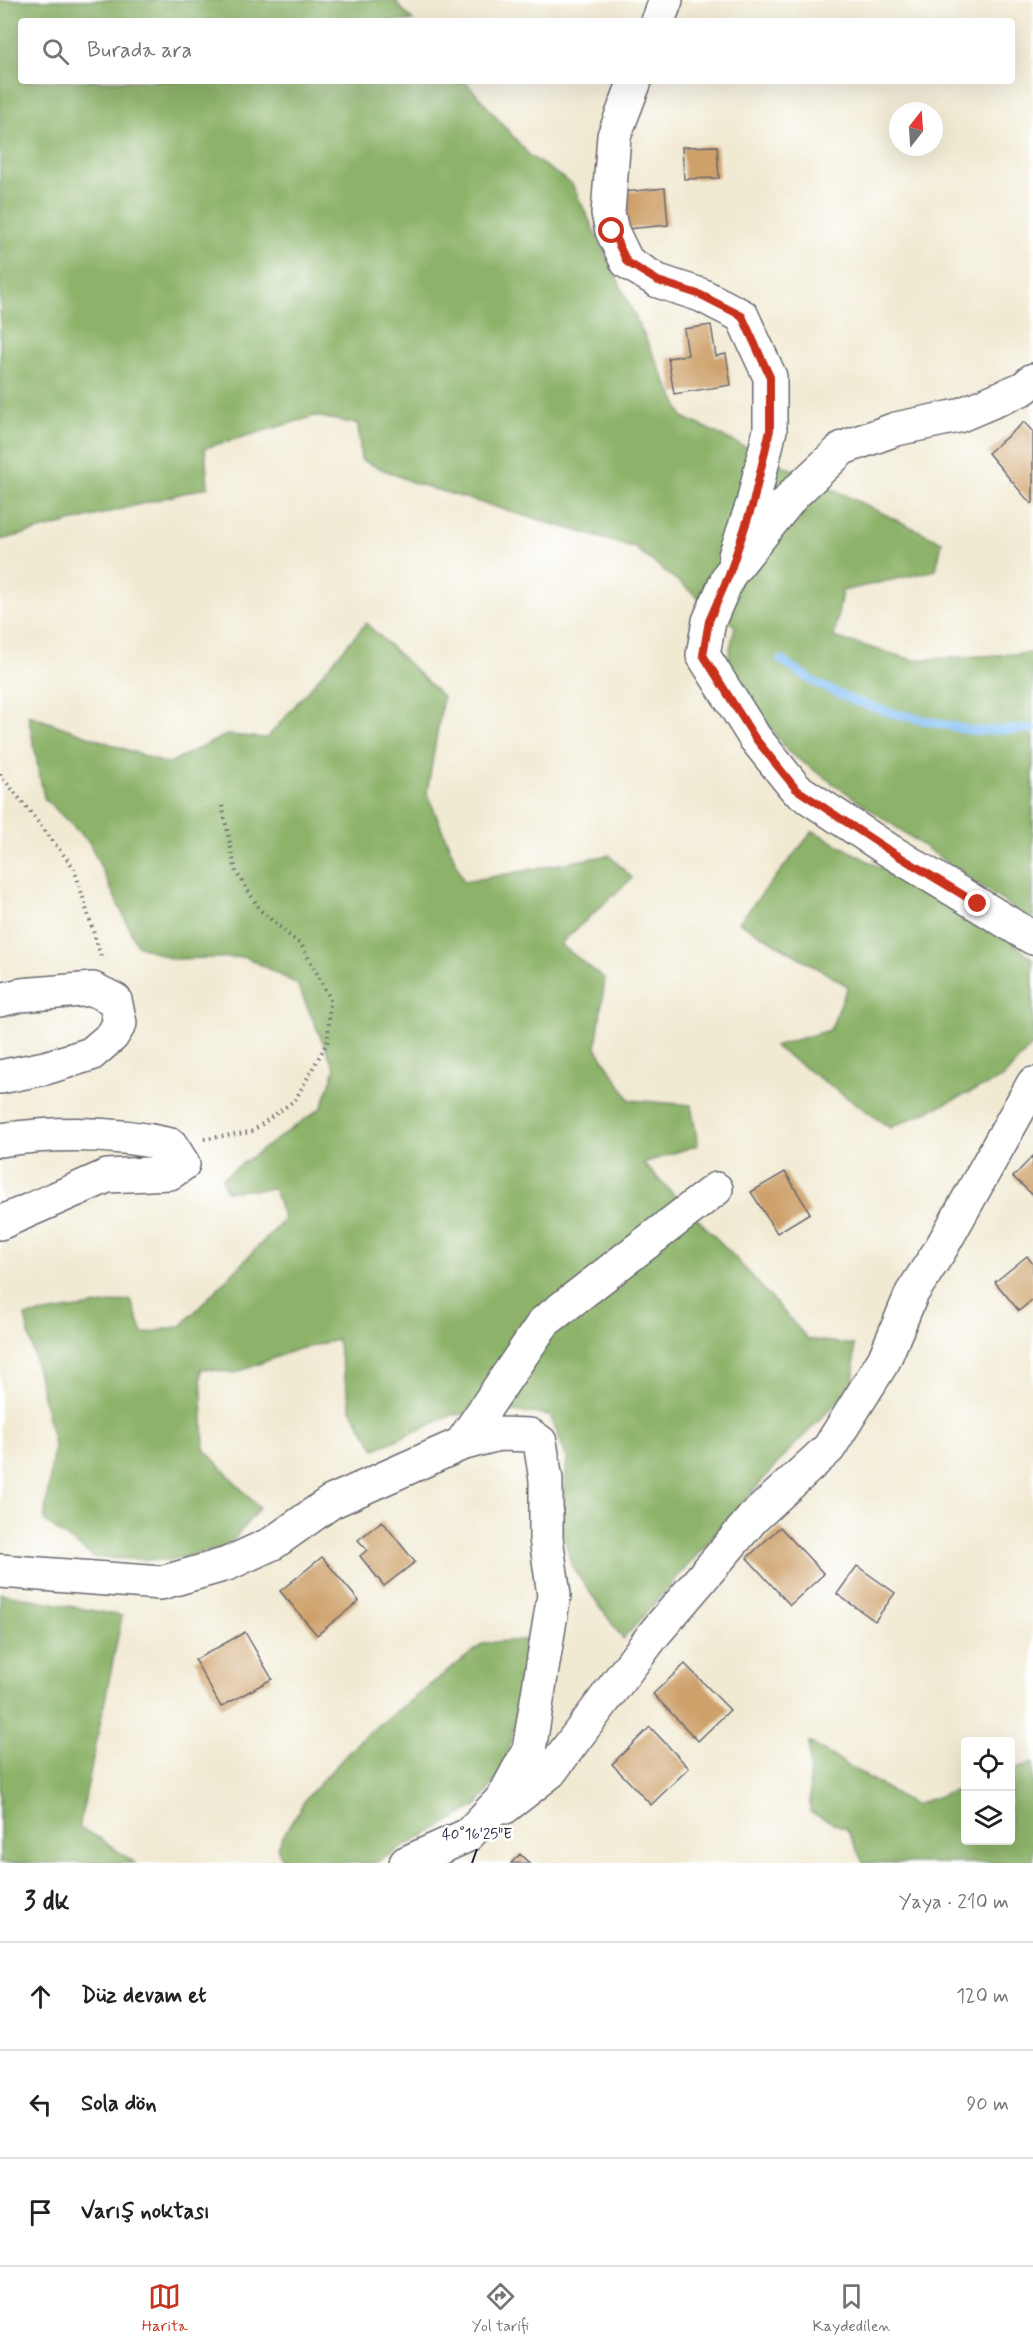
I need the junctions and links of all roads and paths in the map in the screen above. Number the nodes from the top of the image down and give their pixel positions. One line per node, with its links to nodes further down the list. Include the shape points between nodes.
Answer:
1 (666, 0): 2 (street)
2 (659, 18)
3 (634, 84): 5 (street, via 614,136 608,213 612,231 627,262 658,281 701,295 742,316 770,377 770,430 753,503)
4 (1033, 380): 5 (street, via 1024,388 958,416 896,429 843,448 794,494)
5 (729, 575): 8 (street, via 709,621 703,655 755,738 796,789)
6 (0, 774): 10 (path, via 74,868)
7 (222, 805): 14 (path, via 236,872 261,911 302,946 330,998 328,1041 295,1100 251,1132)
8 (1033, 938)
9 (0, 1000): 10 (street, via 93,989)
10 (115, 1000): 11 (street, via 120,1023 112,1036 91,1054)
11 (0, 1077)
12 (1033, 1084): 19 (street, via 912,1293 884,1360 829,1448 753,1518 654,1634 550,1772)
13 (0, 1140): 14 (street, via 74,1134 137,1137)
14 (171, 1145): 16 (street, via 183,1164 170,1173 107,1176)
15 (716, 1189): 17 (street, via 544,1322)
16 (0, 1223)
17 (461, 1444): 18 (street, via 331,1502 273,1543 227,1564 161,1583); 19 (street, via 498,1434 530,1435 540,1442 554,1596 529,1750 503,1798)
18 (0, 1571)
19 (468, 1835): 20 (street)
20 (406, 1863)

